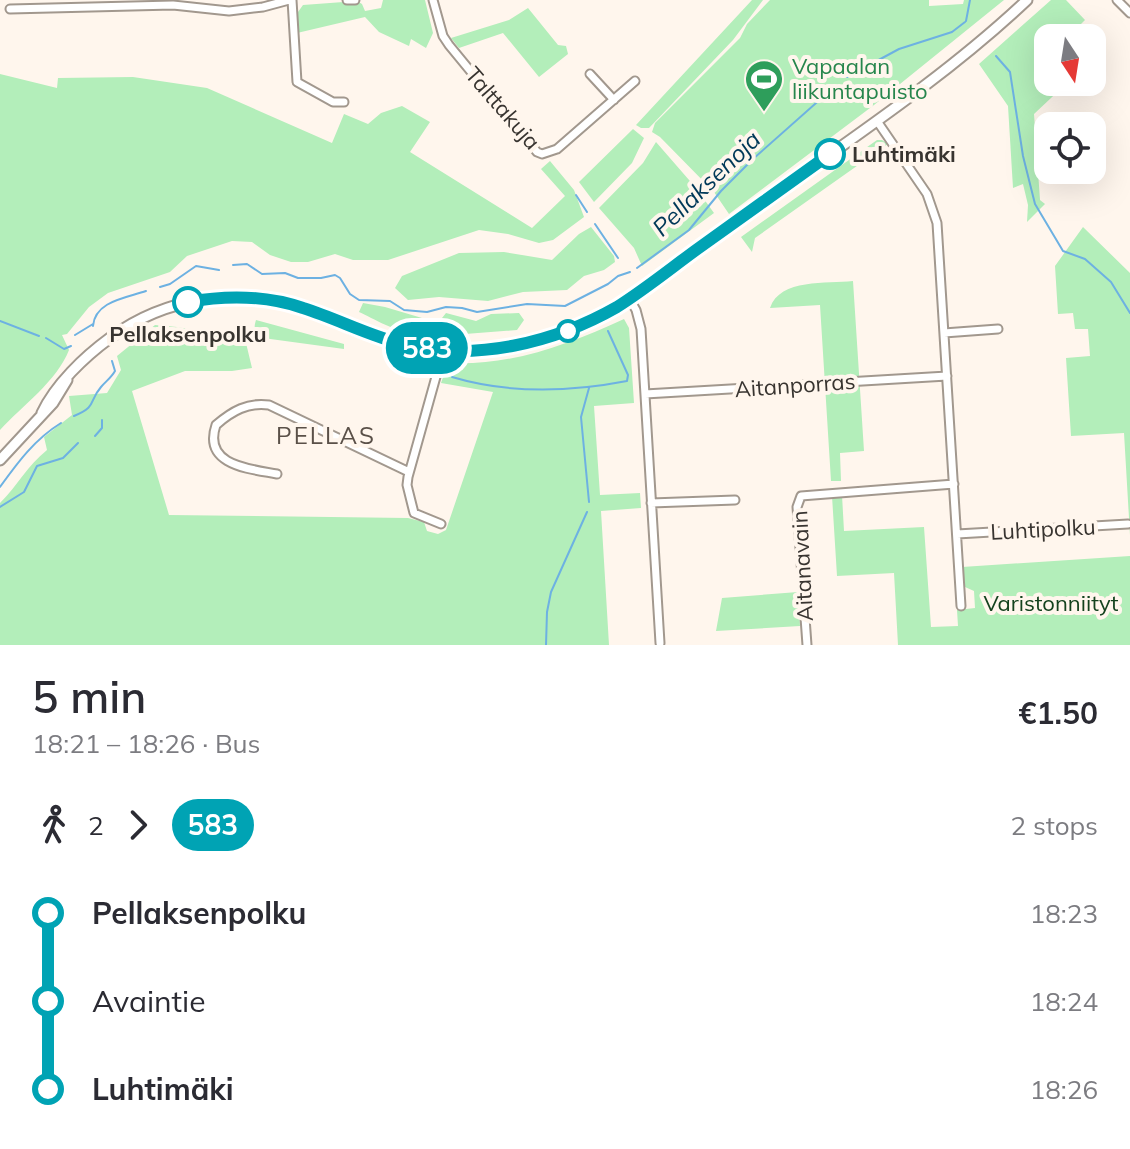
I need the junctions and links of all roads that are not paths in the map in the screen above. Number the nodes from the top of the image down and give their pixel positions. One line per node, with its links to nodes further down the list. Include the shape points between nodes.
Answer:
1 (290, 0): 7 (street, via 229,11); 14 (street, via 297,82 333,102)
2 (347, 0): 3 (street)
3 (355, 0)
4 (433, 0): 13 (street, Talttakuja, via 449,45 537,152 557,149)
5 (1027, 0): 15 (street)
6 (1117, 0): 10 (street)
7 (135, 2): 8 (street)
8 (42, 4): 9 (street)
9 (10, 9)
10 (1130, 13)
11 (590, 74): 13 (street)
12 (635, 81): 13 (street, Talttakuja)
13 (614, 100)
14 (344, 102)
15 (877, 121): 16 (street); 18 (street, via 933,207)
16 (629, 298): 19 (street, via 551,337 493,349); 21 (street, via 641,329)
17 (998, 329): 18 (street)
18 (944, 333): 20 (street)
19 (440, 350): 22 (street, via 378,338 261,298 173,306 102,344); 23 (street)
20 (947, 376): 21 (street, Aitanporras); 25 (street)
21 (645, 394): 27 (street)
22 (0, 460)
23 (409, 472): 24 (street, via 269,405 233,412 216,425 221,455 230,464); 28 (street, via 414,513)
24 (277, 474)
25 (954, 484): 30 (street); 33 (street, Aitanavain, via 800,498)
26 (735, 500): 27 (street)
27 (651, 503): 32 (street)
28 (441, 524)
29 (1128, 524): 30 (street, Luhtipolku)
30 (957, 534): 31 (street)
31 (961, 606)
32 (660, 643)
33 (807, 645)

